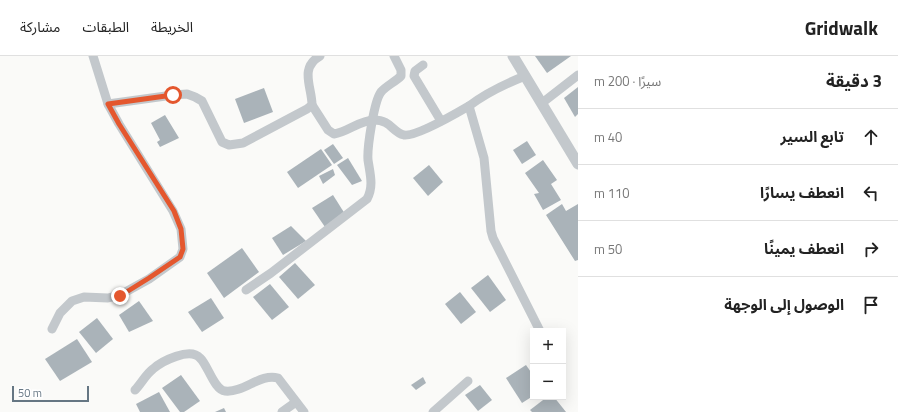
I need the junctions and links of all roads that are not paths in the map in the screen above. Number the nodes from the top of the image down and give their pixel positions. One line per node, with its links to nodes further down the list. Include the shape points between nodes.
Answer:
1 (93, 56): 9 (street)
2 (320, 56): 10 (street, via 308,72)
3 (394, 56): 12 (street, via 401,76 381,92 376,102)
4 (513, 56): 7 (street)
5 (423, 66): 13 (street, via 415,71 414,76)
6 (578, 75): 8 (street)
7 (525, 76): 8 (street); 11 (street, via 503,85)
8 (542, 103): 14 (street)
9 (108, 104): 10 (street, via 187,94 202,101 222,142 229,145 243,143); 17 (street, via 174,211 181,229 183,249 180,257 120,296 84,297 72,302 60,314)
10 (312, 105): 12 (street, via 328,130 334,134)
11 (469, 106): 13 (street); 16 (street, via 484,158 493,238)
12 (373, 120): 13 (street, via 390,124 405,135 414,134); 15 (street, via 368,143 371,192 367,199)
13 (441, 121)
14 (578, 164)
15 (246, 290)
16 (538, 328)
17 (52, 329)
18 (468, 382): 23 (street)
19 (135, 390): 20 (street, via 152,369 166,360 195,354 201,358 223,391 231,392 273,376 278,378)
20 (296, 402): 21 (street); 22 (street)
21 (282, 412)
22 (304, 412)
23 (433, 412)

